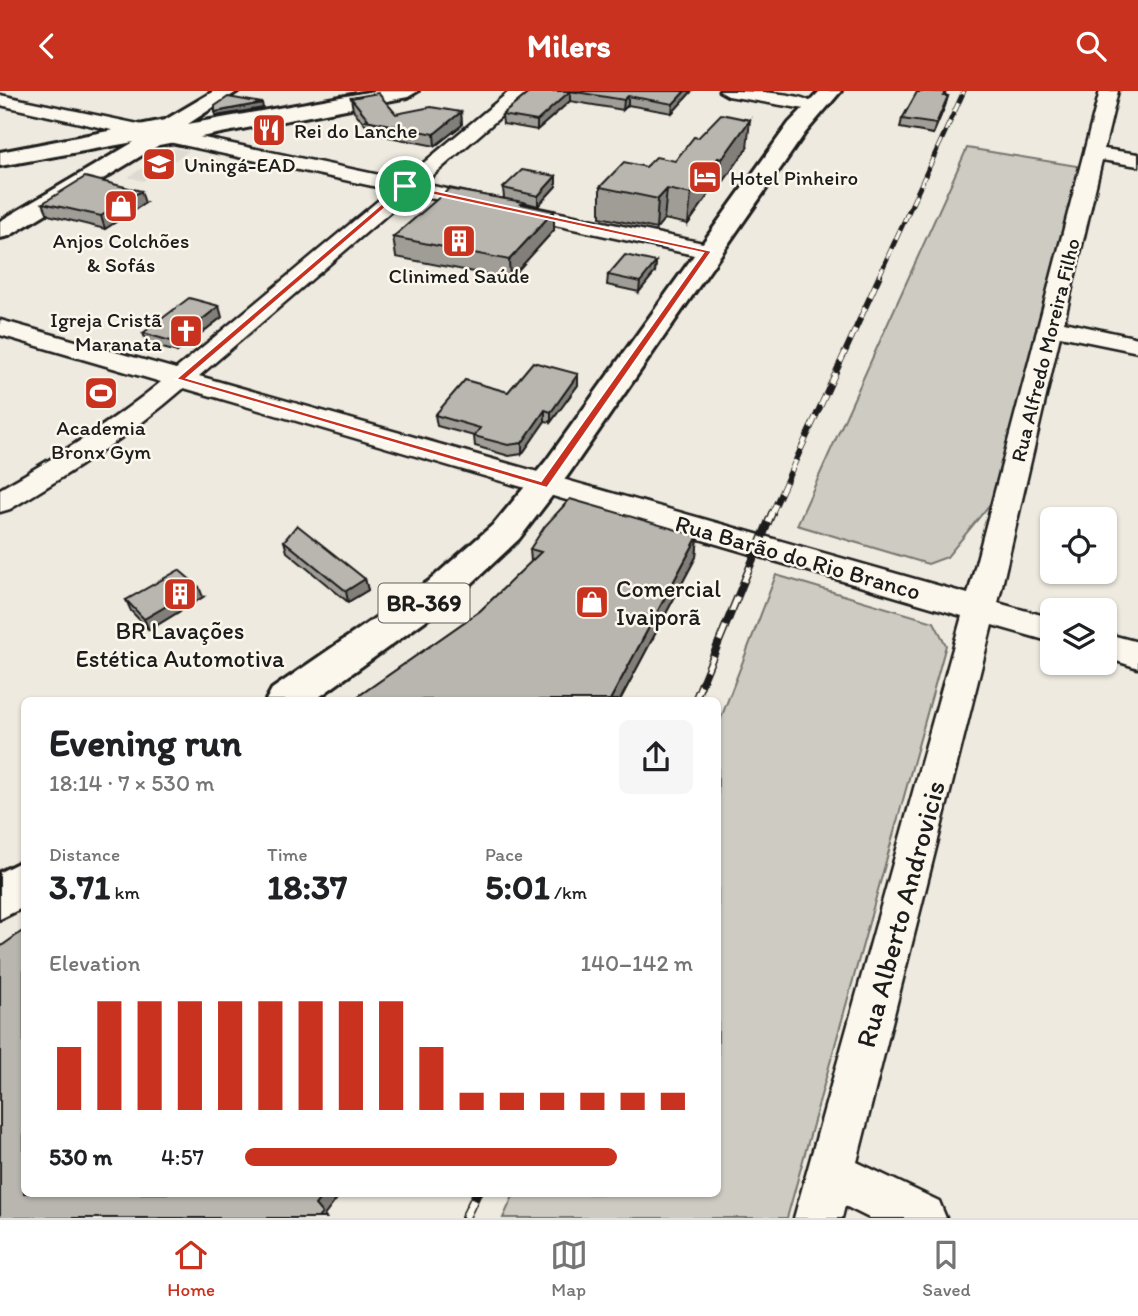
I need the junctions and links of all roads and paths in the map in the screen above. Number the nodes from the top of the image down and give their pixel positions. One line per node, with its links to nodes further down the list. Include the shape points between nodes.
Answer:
1 (228, 91): 10 (street)
2 (376, 91): 10 (street)
3 (405, 91): 10 (street)
4 (521, 91): 15 (street)
5 (728, 91): 9 (street)
6 (831, 91): 9 (street, BR-369)
7 (1109, 91): 11 (street, Rua Alfredo Moreira Filho)
8 (0, 100): 10 (street)
9 (804, 106): 17 (street, BR-369)
10 (158, 133): 12 (street); 14 (street); 15 (street); 16 (street)
11 (1094, 153): 13 (street); 19 (street, Rua Alfredo Moreira Filho)
12 (0, 159)
13 (1138, 160)
14 (0, 166)
15 (405, 186): 17 (street); 21 (street)
16 (0, 231)
17 (708, 251): 22 (street, BR-369)
18 (0, 327): 21 (street, Rua Barão do Rio Branco)
19 (1051, 327): 20 (street); 24 (street, Rua Alfredo Moreira Filho)
20 (1138, 345)
21 (180, 379): 22 (street, Rua Barão do Rio Branco); 23 (street, via 103,439)
22 (544, 485): 24 (street, Rua Barão do Rio Branco); 28 (street, BR-369, via 507,531 461,574)
23 (0, 502)
24 (981, 610): 25 (street, Rua Barão do Rio Branco); 31 (street, Rua Alberto Androvicis)
25 (1040, 627)
26 (1117, 649): 27 (street)
27 (1138, 655)
28 (290, 697)
29 (21, 883): 30 (street)
30 (0, 898)
31 (824, 1196): 32 (street)
32 (922, 1218)

